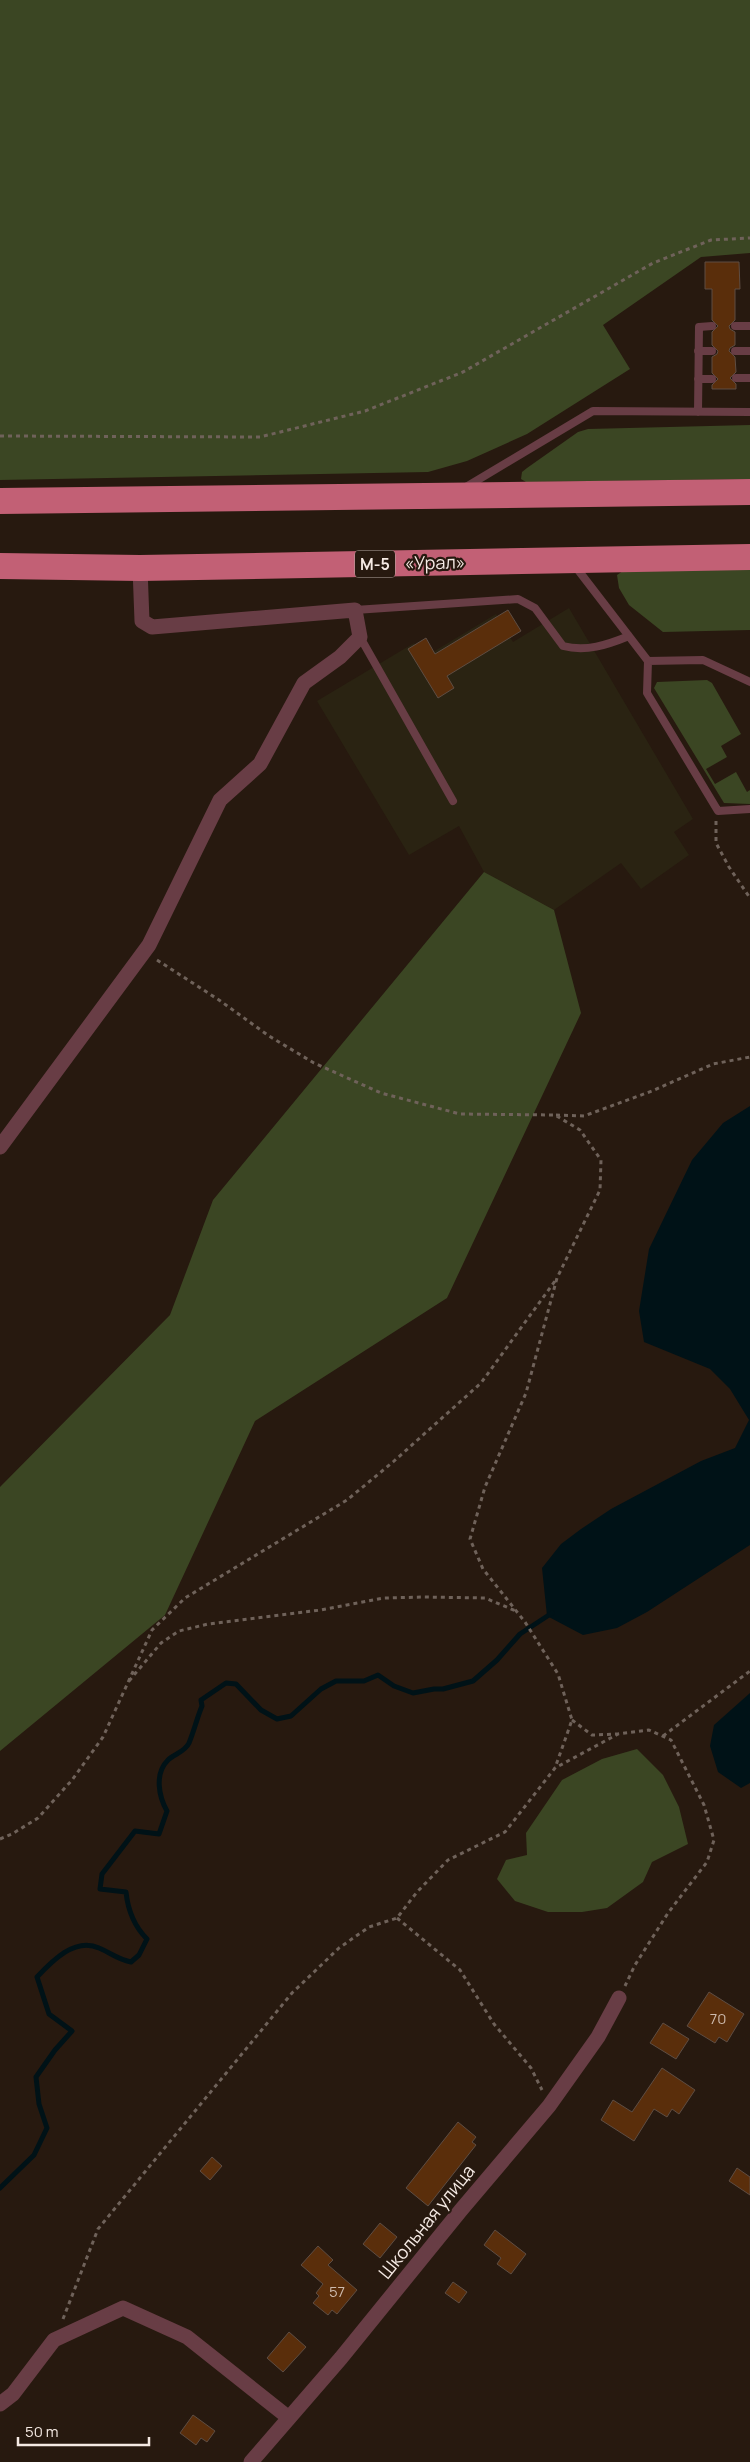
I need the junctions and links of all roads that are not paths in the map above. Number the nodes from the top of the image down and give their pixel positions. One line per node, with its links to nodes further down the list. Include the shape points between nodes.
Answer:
1 (712, 326): 4 (lane, via 699,327)
2 (735, 326): 3 (lane)
3 (750, 326)
4 (698, 351): 5 (lane); 10 (lane)
5 (712, 351)
6 (735, 351): 7 (lane)
7 (750, 351)
8 (736, 378): 9 (lane)
9 (750, 378)
10 (698, 379): 11 (lane); 12 (lane)
11 (712, 379)
12 (698, 412): 13 (lane); 15 (lane, via 593,411)
13 (750, 412)
14 (750, 492): 15 (highway)
15 (453, 495): 16 (highway)
16 (0, 501)
17 (750, 557): 18 (highway, «Урал» / М-5)
18 (571, 561): 20 (highway, «Урал» / М-5); 22 (lane)
19 (0, 566): 20 (highway, «Урал» / М-5)
20 (140, 568): 21 (street, via 142,621 152,627)
21 (355, 610): 22 (lane, via 518,599 535,608 562,646 576,649 600,646); 23 (street)
22 (628, 636): 24 (lane)
23 (360, 637): 26 (lane); 28 (street, via 340,657 304,683 260,764 220,800 144,952)
24 (648, 661): 25 (lane, via 703,660); 27 (lane, via 647,693 718,812)
25 (750, 682)
26 (453, 801)
27 (750, 809)
28 (0, 1147)
29 (619, 1998): 31 (street, Школьная улица, via 598,2037 549,2106)
30 (0, 2404): 31 (street, via 13,2394 54,2340 123,2308 187,2337)
31 (289, 2418): 32 (street, Школьная улица)
32 (251, 2462)

